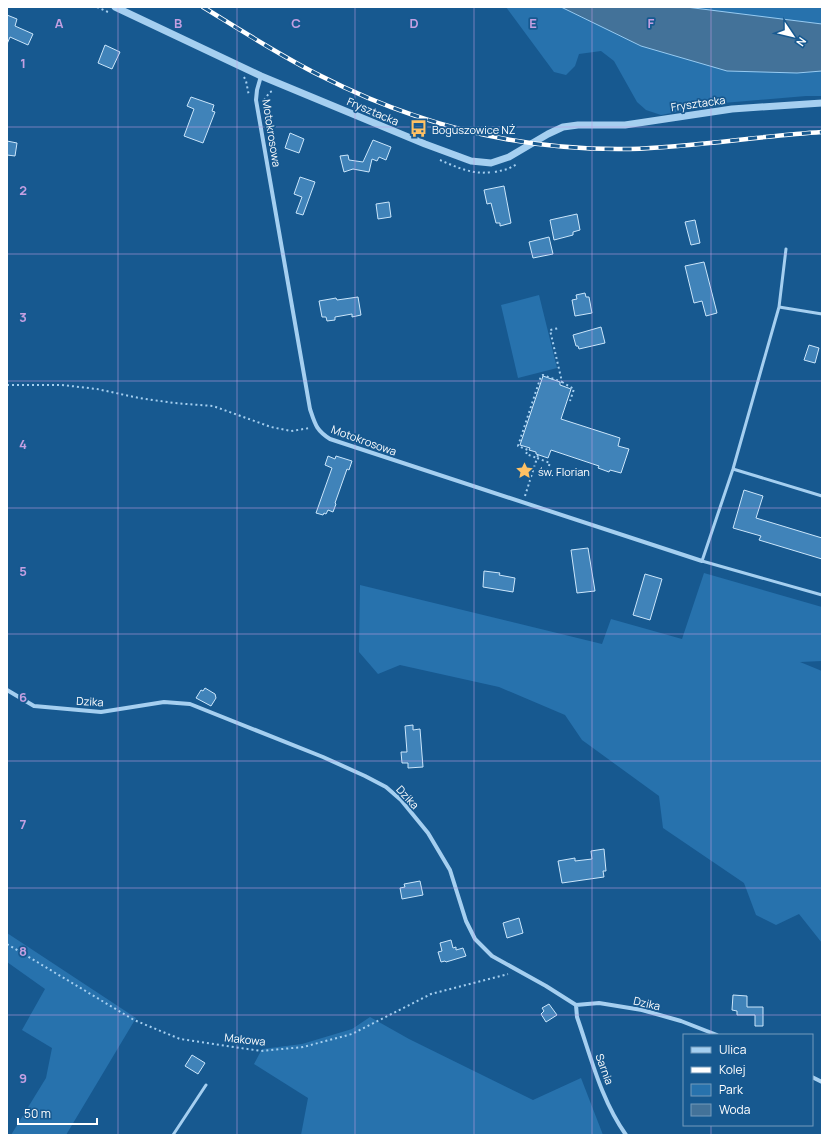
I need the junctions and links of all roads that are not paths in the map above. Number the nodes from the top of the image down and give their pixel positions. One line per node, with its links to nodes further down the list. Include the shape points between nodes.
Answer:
1 (115, 7): 2 (street, Frysztacka)
2 (262, 76): 3 (street, Frysztacka, via 455,156 471,161 491,162 509,157 563,127 625,125 732,109); 9 (street, Motokrosowa, via 256,100 309,401 315,425 320,433 330,439)
3 (822, 103)
4 (786, 249): 5 (lane)
5 (779, 307): 6 (lane); 7 (lane)
6 (822, 314)
7 (733, 469): 8 (lane); 9 (lane)
8 (822, 496)
9 (702, 562): 10 (lane)
10 (822, 595)
11 (7, 690): 12 (street, Dzika, via 34,706 101,712 164,702 190,704 323,757 386,787 401,800 428,833 450,870 466,921 475,939 492,956)
12 (576, 1005): 13 (street, Dzika, via 599,1003 642,1010); 18 (street, Sarnia, via 576,1017 605,1098)
13 (714, 1034)
14 (813, 1078): 15 (street)
15 (822, 1082)
16 (206, 1085): 17 (lane)
17 (173, 1135)
18 (626, 1135)

